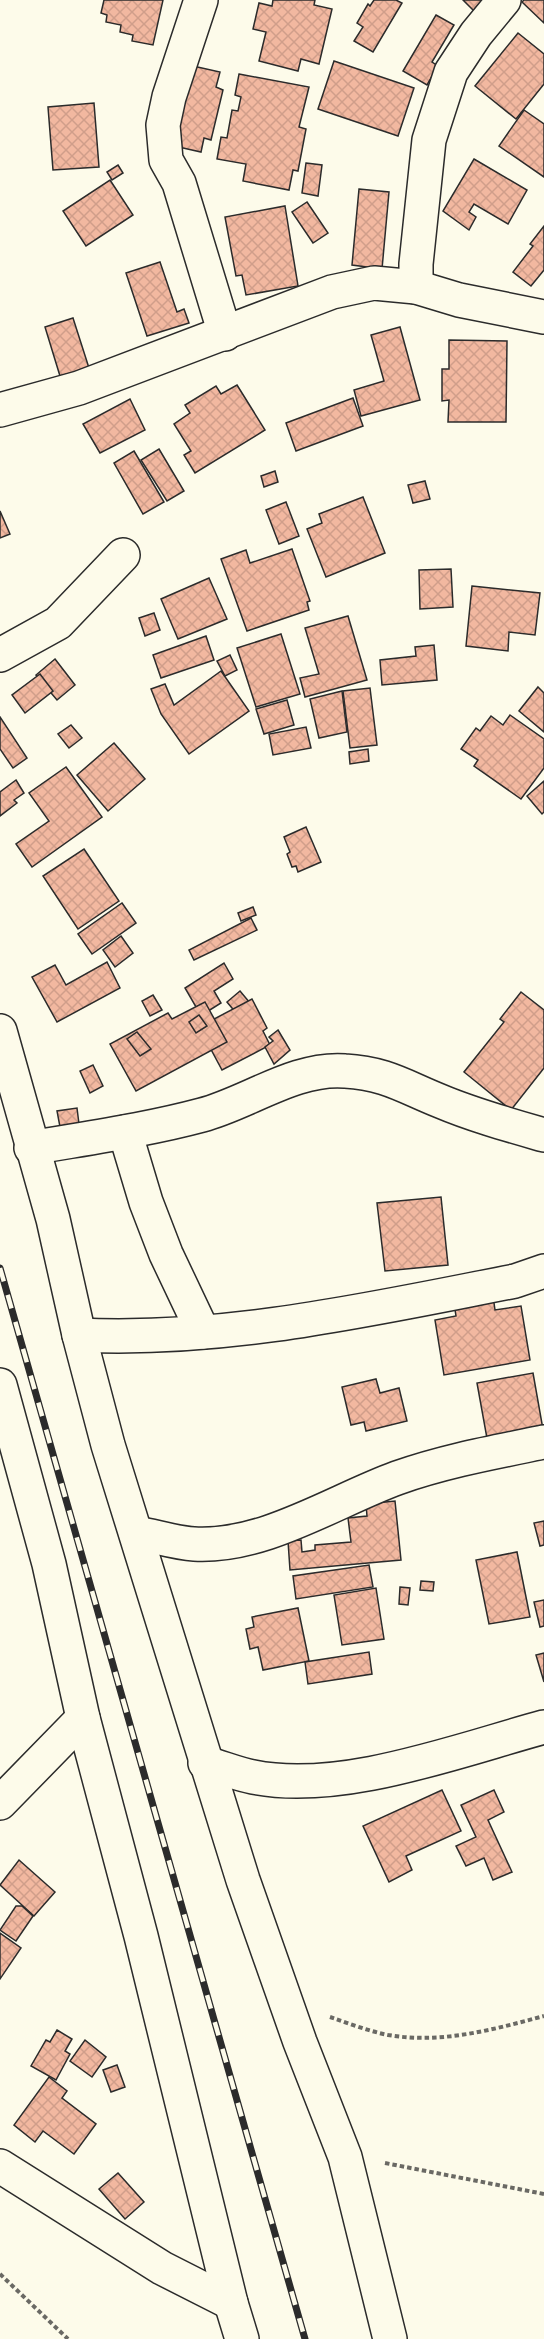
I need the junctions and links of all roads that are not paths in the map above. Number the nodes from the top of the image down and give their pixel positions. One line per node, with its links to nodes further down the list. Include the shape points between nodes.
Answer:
1 (201, 0): 5 (street, via 163,125 166,160 179,183)
2 (504, 0): 3 (street, via 451,72 429,140)
3 (416, 287): 4 (street); 5 (street, via 374,283 332,292)
4 (544, 317)
5 (225, 334): 6 (street, via 79,388)
6 (0, 410)
7 (123, 555): 8 (street, via 58,623)
8 (0, 655)
9 (0, 1031): 12 (street)
10 (125, 1132): 11 (street, via 204,1115 306,1076 343,1070 390,1078 477,1115); 12 (street); 14 (street, via 166,1254)
11 (544, 1135)
12 (31, 1148): 15 (street, via 53,1219)
13 (544, 1271): 14 (street, via 515,1281 353,1312)
14 (203, 1332): 15 (street, via 152,1337)
15 (79, 1335): 18 (street)
16 (0, 1385): 19 (street, via 49,1564)
17 (544, 1442): 18 (street, via 466,1458 398,1478 338,1506 237,1540 194,1544)
18 (136, 1533): 21 (street)
19 (83, 1718): 22 (street); 24 (street)
20 (544, 1727): 21 (street, via 350,1777 299,1781 254,1777)
21 (205, 1763): 26 (street, via 286,2002 345,2157)
22 (0, 1803)
23 (0, 2166): 24 (street, via 162,2268)
24 (231, 2303): 25 (street)
25 (242, 2339)
26 (390, 2339)

